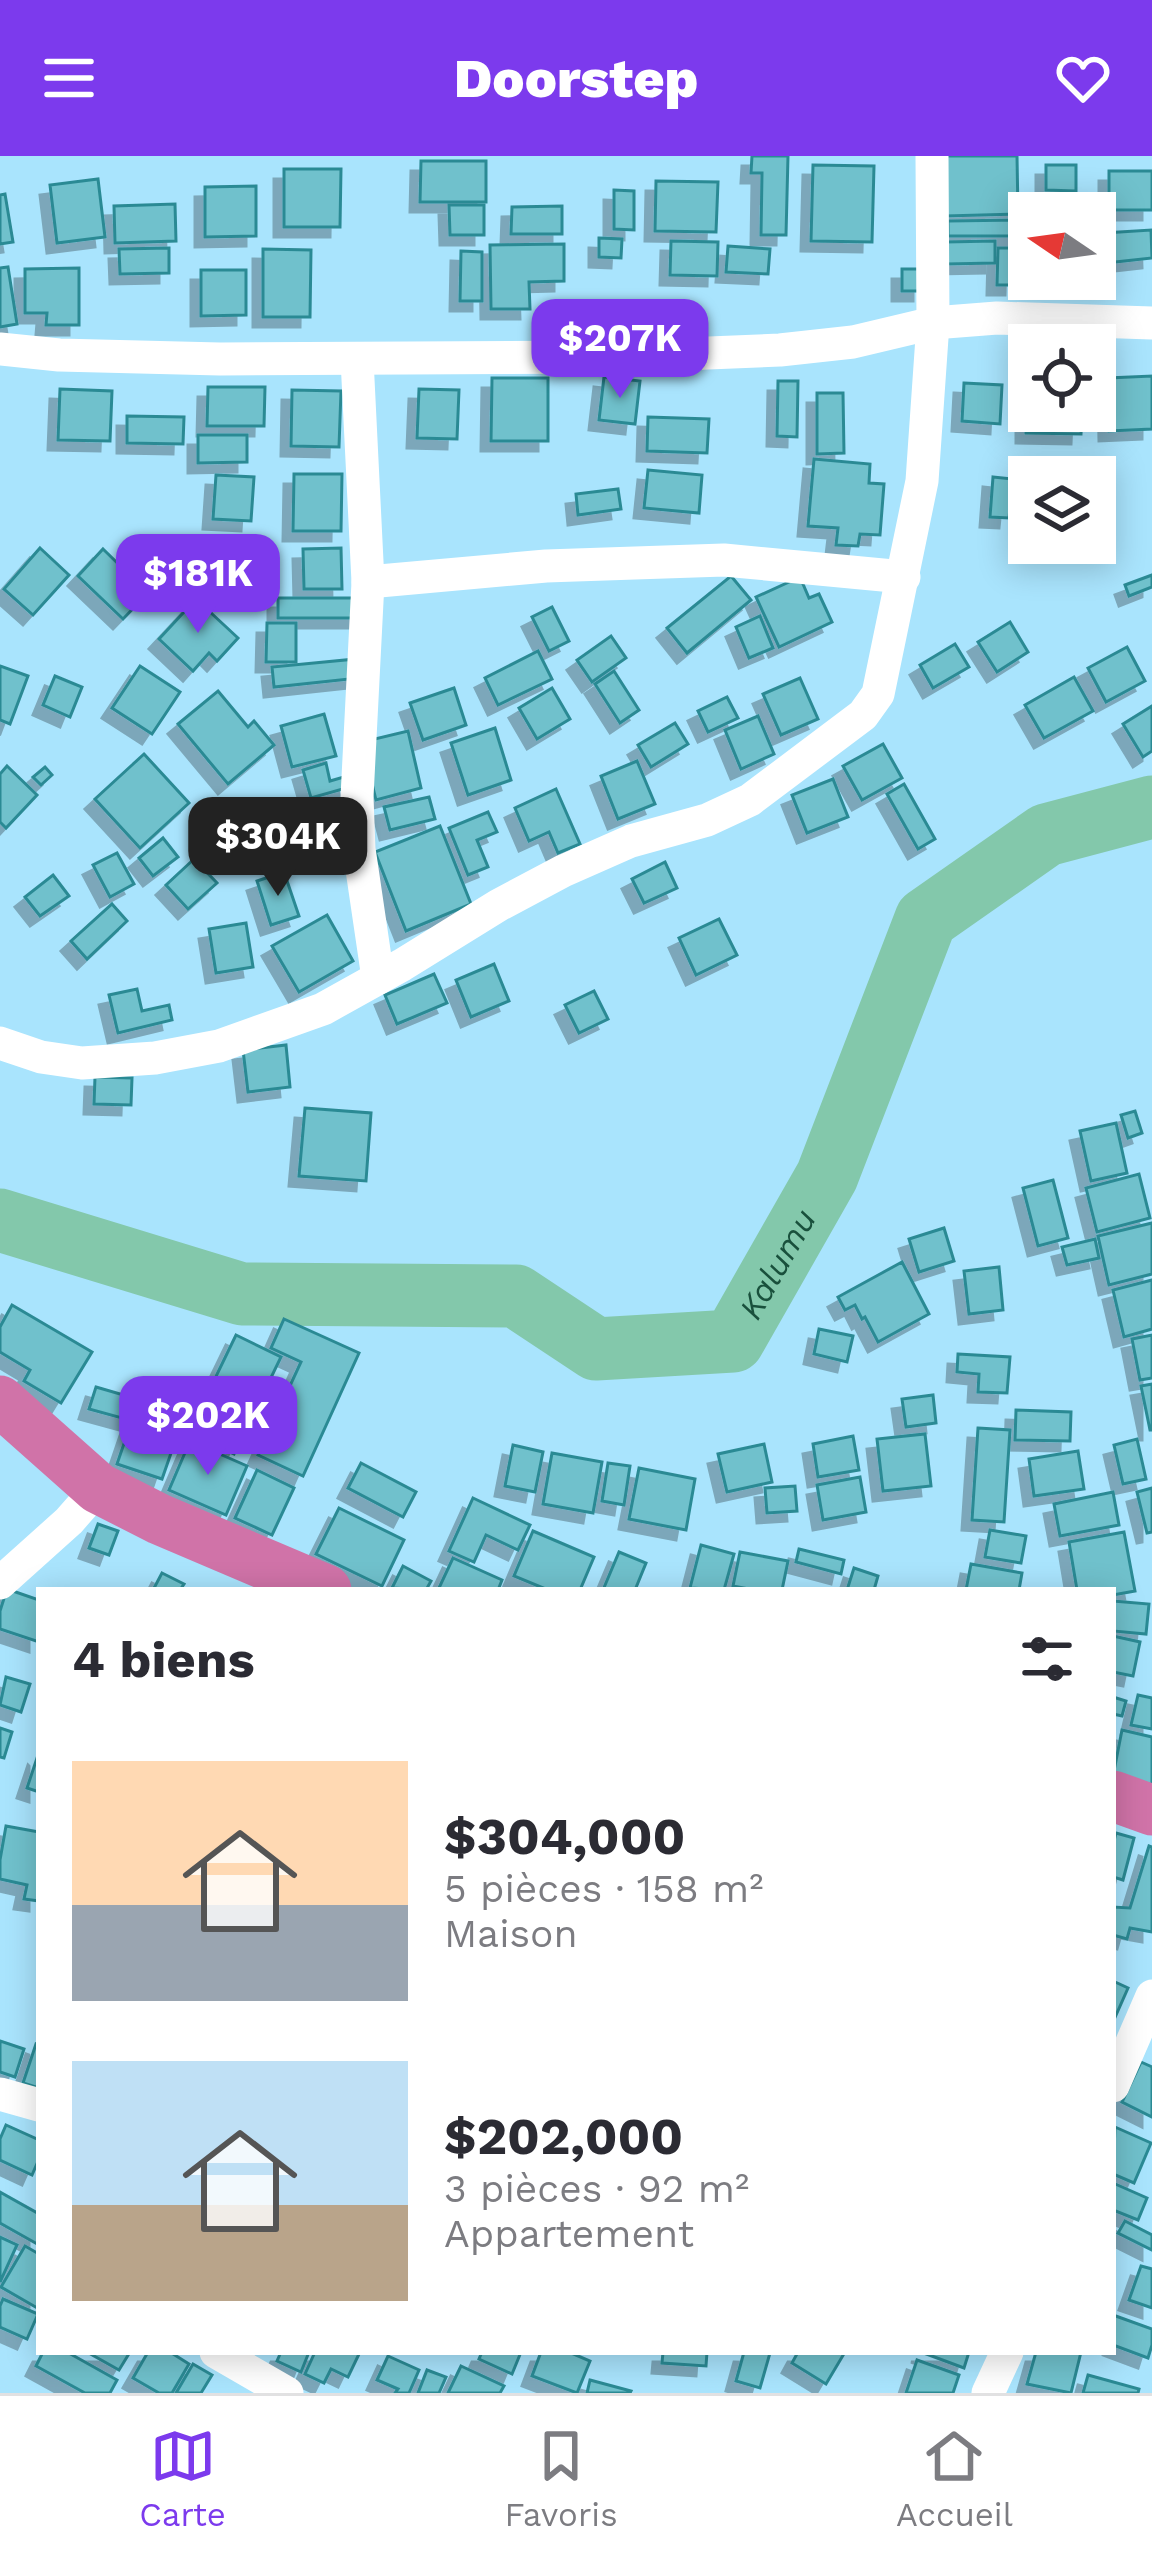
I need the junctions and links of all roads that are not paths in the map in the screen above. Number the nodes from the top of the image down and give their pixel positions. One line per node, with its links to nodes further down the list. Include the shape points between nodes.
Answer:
1 (932, 156): 2 (street)
2 (933, 323): 3 (street); 5 (street, via 780,350); 6 (street, via 922,481)
3 (1152, 323)
4 (0, 349): 5 (street)
5 (357, 359): 7 (street)
6 (904, 577): 7 (street, via 724,560); 8 (street, via 878,694 862,715 750,800 563,872)
7 (368, 582): 8 (street, via 357,797)
8 (378, 978): 9 (street, via 322,1009 219,1046 154,1058 82,1063)
9 (0, 1043)
10 (0, 1401): 11 (highway)
11 (98, 1488): 12 (street); 13 (highway)
12 (0, 1582)
13 (319, 1587)
14 (1116, 1797): 15 (highway)
15 (1152, 1810)
16 (1152, 1996): 17 (street)
17 (1116, 2079)
18 (0, 2095): 19 (street)
19 (36, 2103)
20 (221, 2355): 22 (street)
21 (1006, 2355): 23 (street)
22 (287, 2393)
23 (988, 2393)

